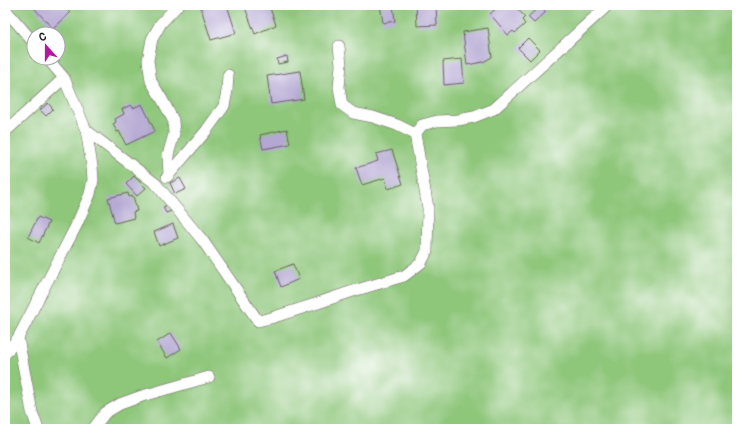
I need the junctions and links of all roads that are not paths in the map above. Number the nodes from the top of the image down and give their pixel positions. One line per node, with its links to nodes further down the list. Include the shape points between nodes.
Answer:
1 (178, 5): 12 (street, via 161,23 152,39 148,60 151,81 173,120 174,134 168,155)
2 (608, 5): 11 (street, via 494,109 474,117 422,125)
3 (5, 9): 4 (street)
4 (26, 34)
5 (339, 46): 11 (street, via 342,105 353,113 397,125)
6 (54, 66): 8 (street)
7 (228, 75): 12 (street, via 224,106)
8 (64, 78): 9 (street); 10 (street)
9 (86, 130): 13 (street); 14 (street, via 93,180 90,194)
10 (5, 132)
11 (415, 134): 13 (street, via 428,208 427,251 421,263 404,276 258,320 203,241)
12 (169, 175): 13 (street)
13 (159, 186)
14 (18, 338): 15 (street); 17 (street, via 32,412)
15 (5, 354)
16 (209, 377): 18 (street, via 120,404 105,413)
17 (38, 429)
18 (93, 429)

